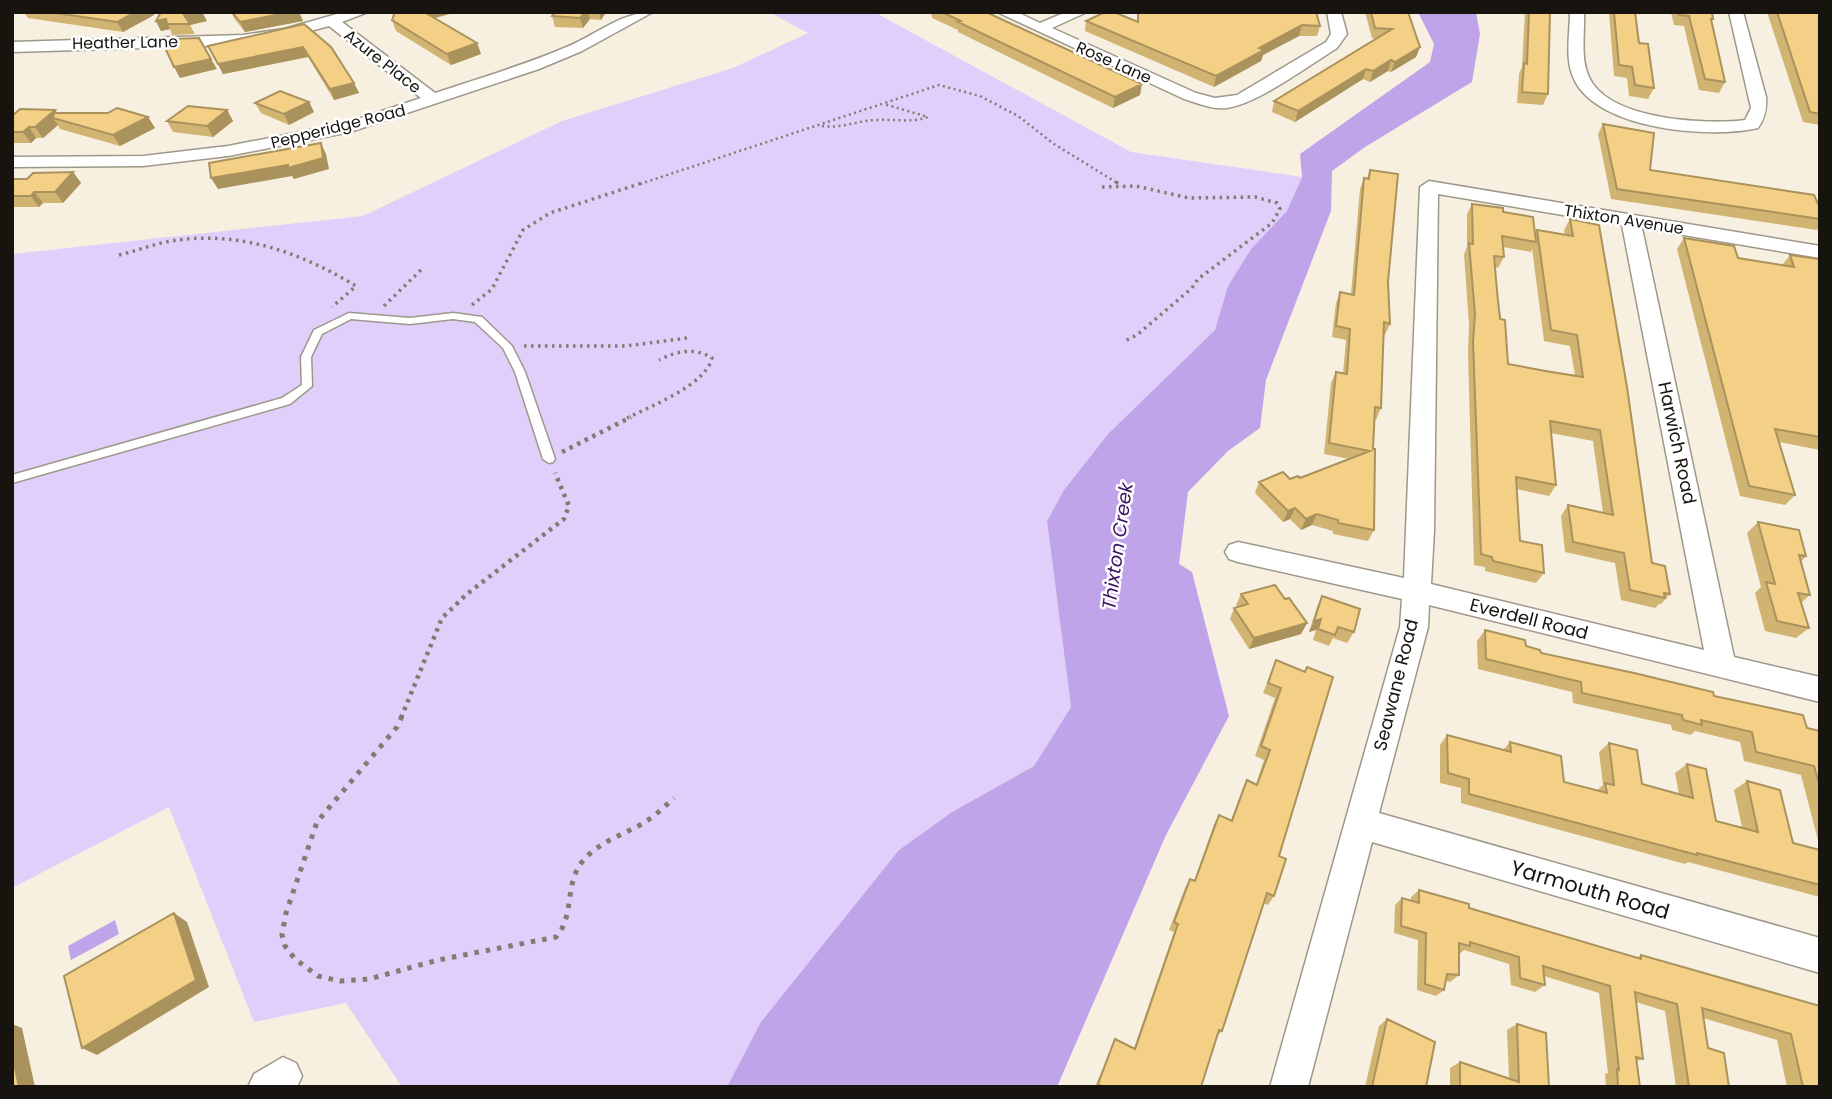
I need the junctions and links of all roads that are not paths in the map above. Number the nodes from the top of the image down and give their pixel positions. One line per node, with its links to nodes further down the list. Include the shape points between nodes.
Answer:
1 (361, 12): 8 (street, Heather Lane)
2 (646, 12): 11 (street, Pepperidge Road, via 577,48)
3 (1004, 12): 9 (street, Rose Lane)
4 (1080, 12): 9 (street)
5 (1334, 12): 9 (street, Rose Lane, via 1339,34 1332,45 1244,98 1226,103 1190,96)
6 (1577, 12): 12 (street, via 1582,80)
7 (1736, 12): 12 (street, via 1758,96 1752,124 1717,128 1679,125)
8 (332, 21): 10 (street, Heather Lane, via 243,40); 11 (street, Azure Place)
9 (1040, 28)
10 (12, 47)
11 (434, 100): 14 (street, Pepperidge Road, via 350,127 228,151 142,161)
12 (1612, 106): 13 (street)
13 (1590, 113)
14 (12, 162)
15 (1429, 187): 16 (street, Thixton Avenue); 21 (street, Seawane Road, via 1421,530)
16 (1631, 221): 17 (street, Thixton Avenue); 22 (street, Harwich Road)
17 (1820, 252)
18 (549, 459): 19 (lane, via 507,346 478,319 453,316 410,321 349,316 318,332 306,357 307,386 286,401)
19 (12, 480)
20 (1238, 552): 21 (street, Everdell Road)
21 (1415, 591): 22 (street, Everdell Road); 24 (street, Seawane Road, via 1414,627)
22 (1722, 666): 23 (street, Everdell Road)
23 (1820, 690)
24 (1360, 823): 25 (street, Yarmouth Road); 26 (street, Seawane Road)
25 (1820, 956)
26 (1289, 1087)

